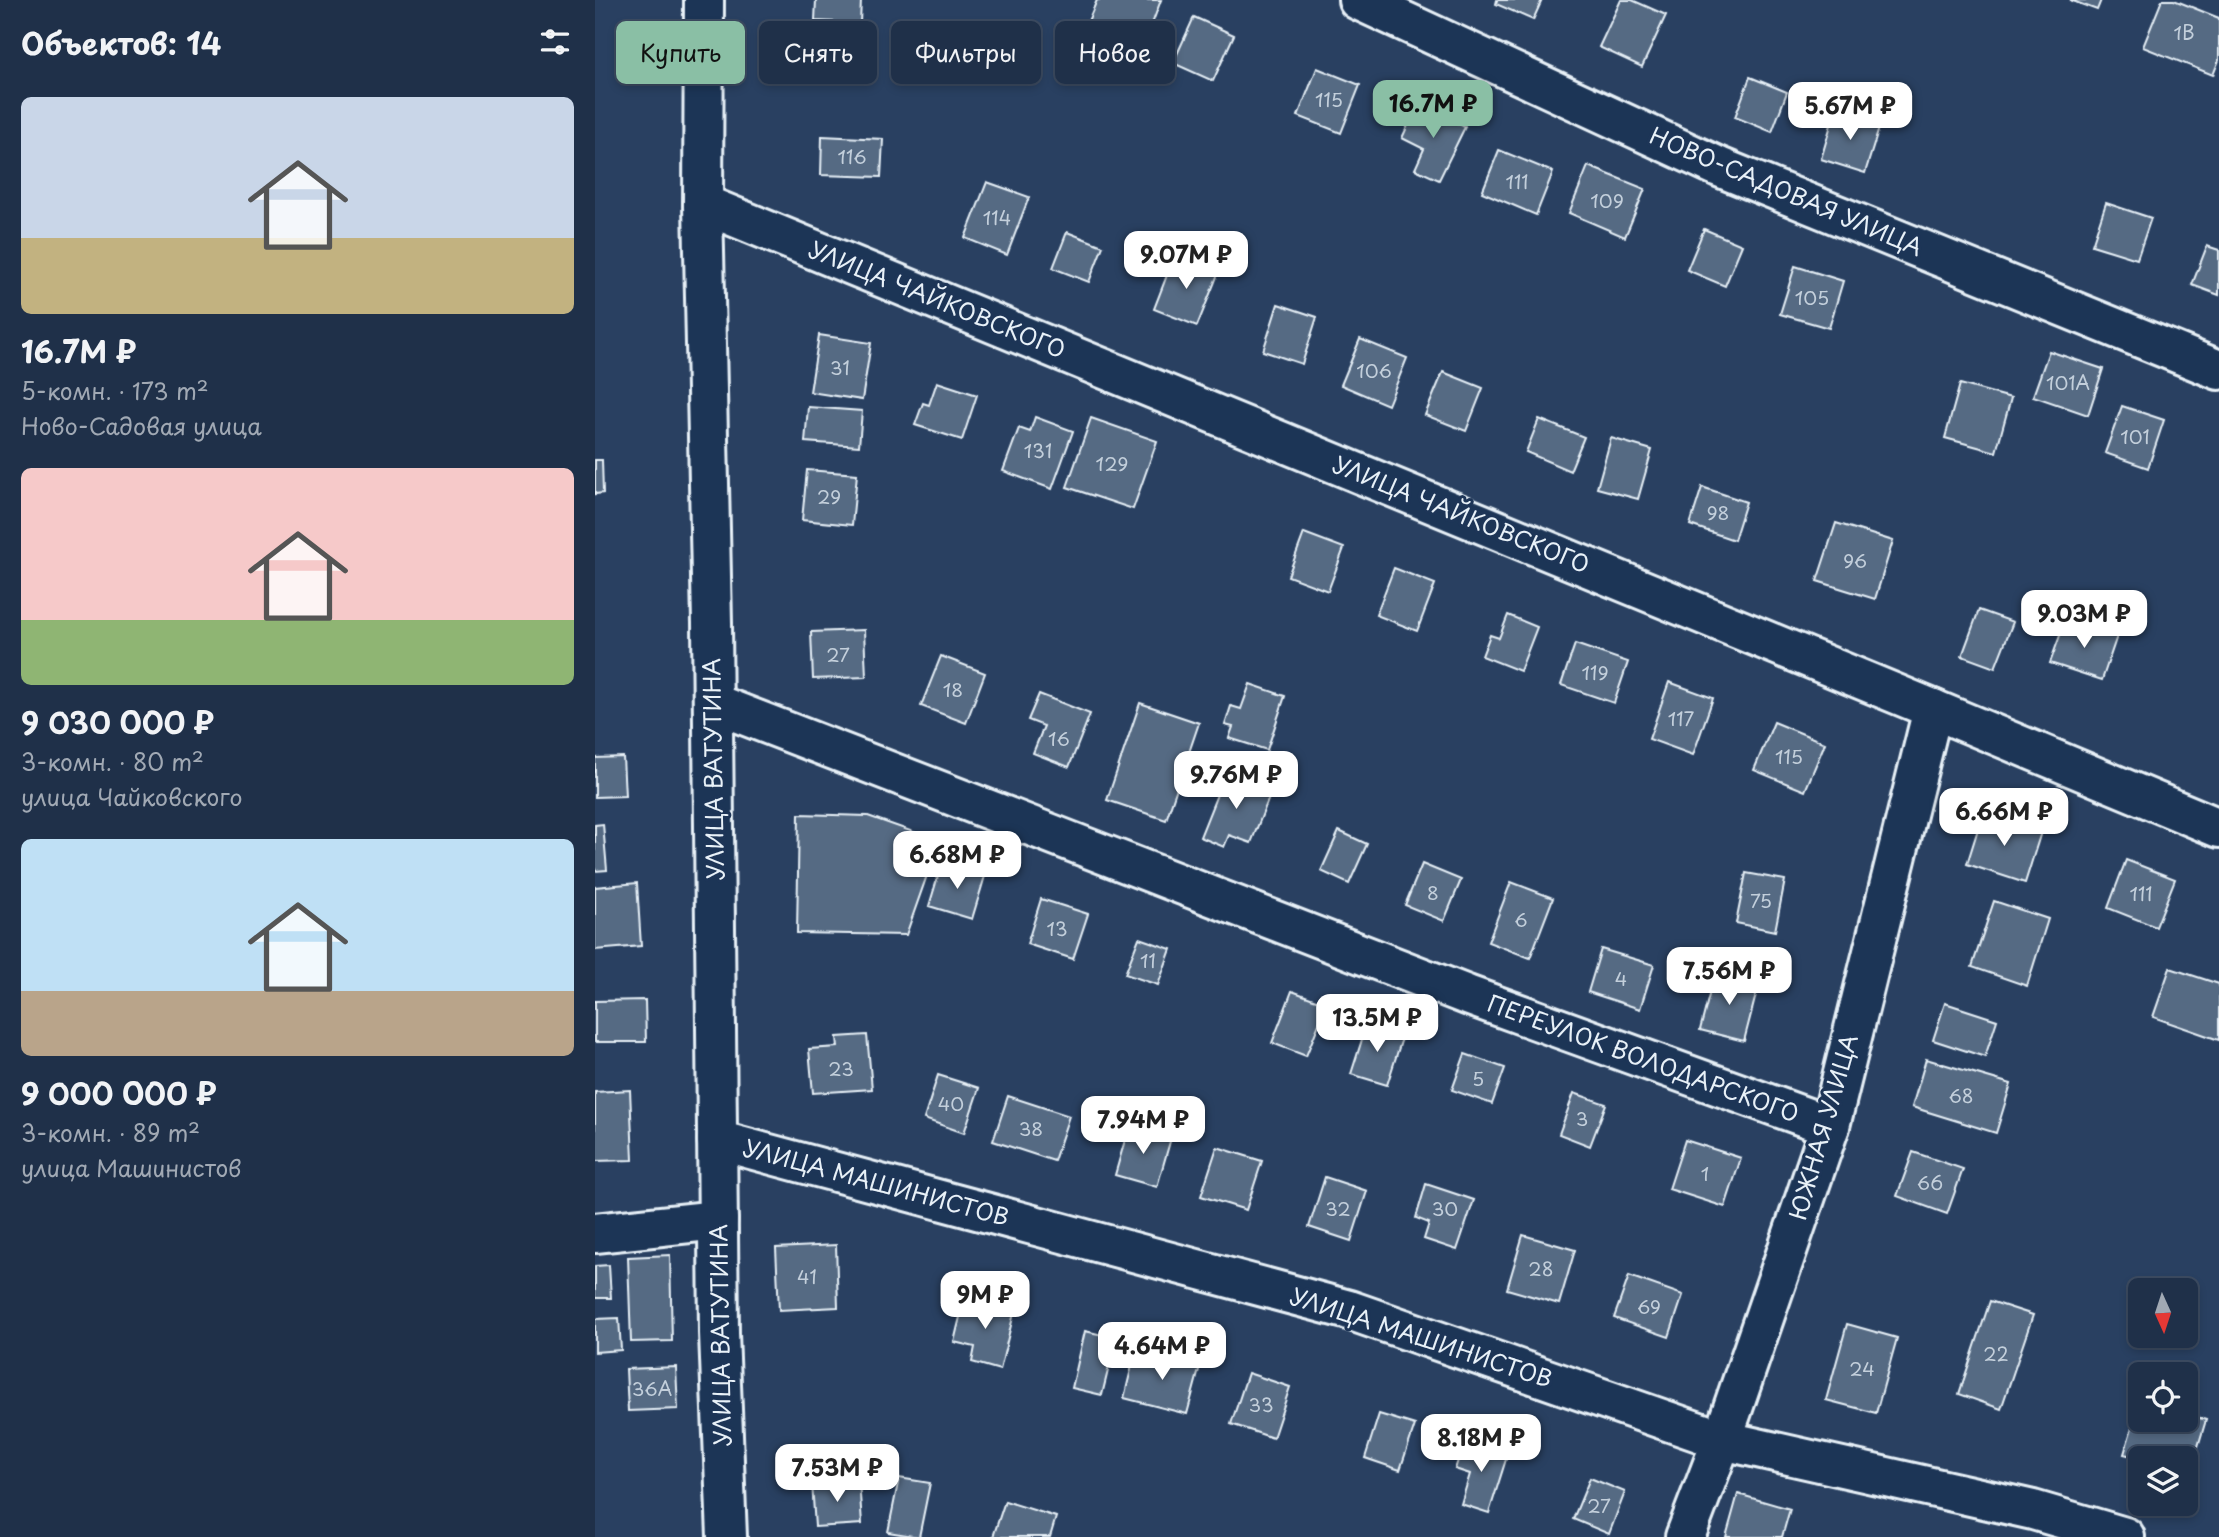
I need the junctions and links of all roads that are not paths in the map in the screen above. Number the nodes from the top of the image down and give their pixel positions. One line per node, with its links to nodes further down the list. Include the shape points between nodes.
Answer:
1 (704, 0): 3 (street, УЛИЦА ВАТУТИНА)
2 (1358, 0): 4 (street, НОВО-САДОВАЯ УЛИЦА, via 1719,167)
3 (703, 204): 5 (street, УЛИЦА ВАТУТИНА); 6 (street, УЛИЦА ЧАЙКОВСКОГО)
4 (2219, 370)
5 (713, 703): 8 (street, ПЕРЕУЛОК ВОЛОДАРСКОГО, via 1467,995); 9 (street, УЛИЦА ВАТУТИНА)
6 (1933, 709): 7 (street, УЛИЦА ЧАЙКОВСКОГО); 8 (street, ЮЖНАЯ УЛИЦА)
7 (2219, 828)
8 (1830, 1126): 12 (street, ЮЖНАЯ УЛИЦА)
9 (717, 1140): 10 (street, УЛИЦА ВАТУТИНА); 12 (street, УЛИЦА МАШИНИСТОВ, via 1349,1310)
10 (718, 1220): 11 (street); 13 (street, УЛИЦА ВАТУТИНА)
11 (595, 1233)
12 (1722, 1440): 14 (street, ЮЖНАЯ УЛИЦА); 15 (street, УЛИЦА МАШИНИСТОВ, via 2033,1510)
13 (727, 1537)
14 (1685, 1537)
15 (2125, 1537)

